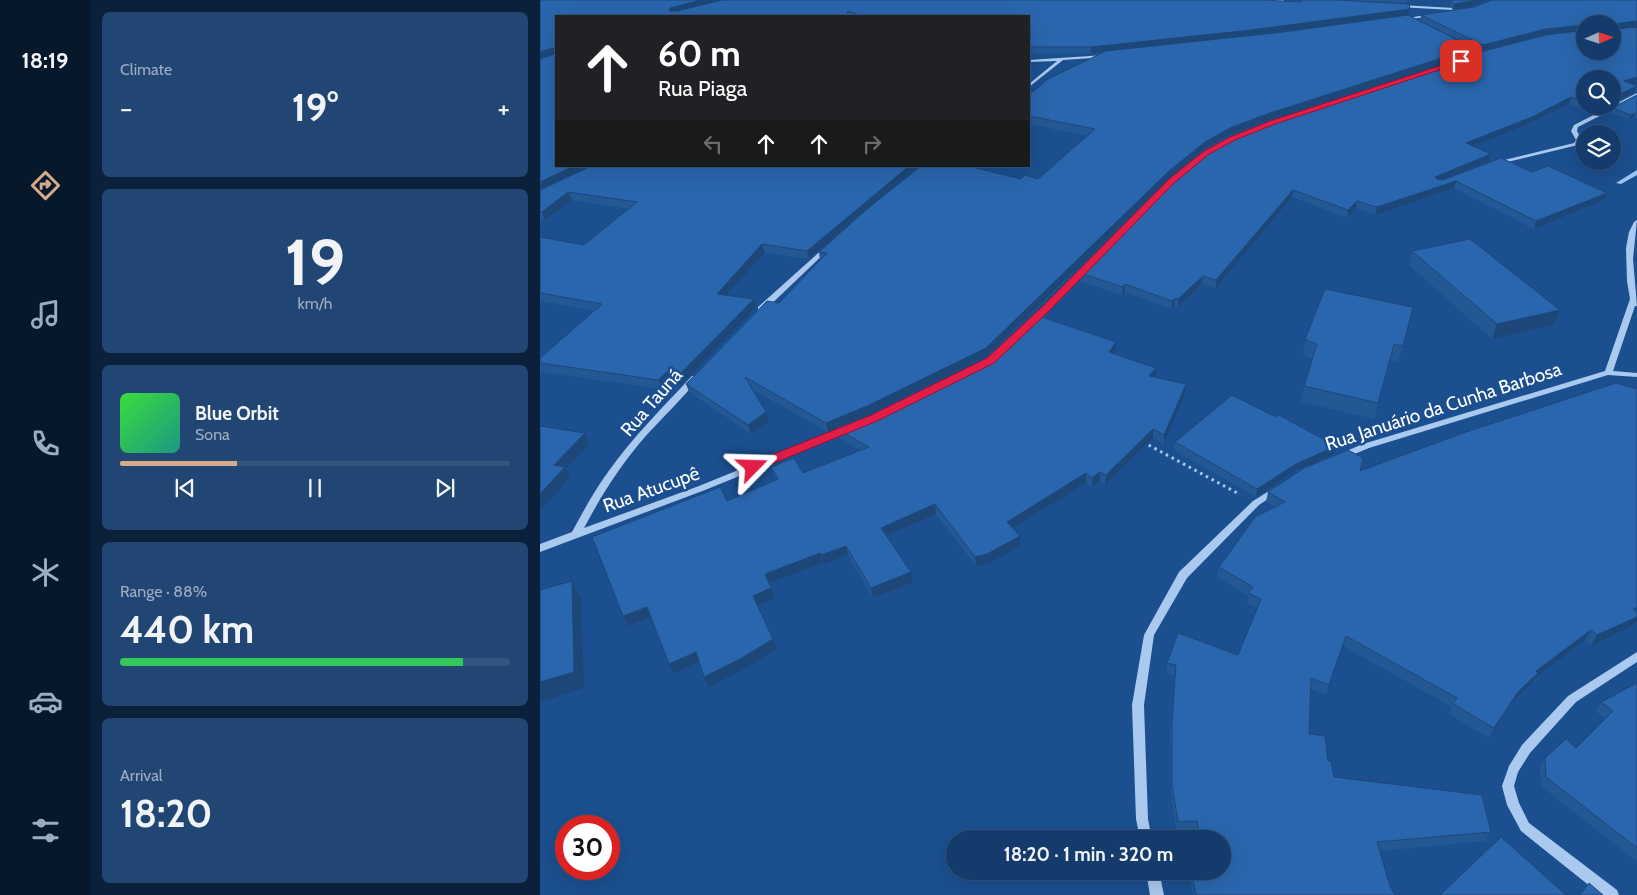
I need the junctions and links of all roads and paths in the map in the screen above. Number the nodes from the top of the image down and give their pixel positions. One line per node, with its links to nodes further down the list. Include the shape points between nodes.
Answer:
1 (1265, 0): 2 (street)
2 (1284, 1)
3 (1393, 6): 5 (street)
4 (1479, 7): 5 (street)
5 (1472, 10): 6 (street)
6 (1408, 19): 7 (street); 8 (street)
7 (1398, 20)
8 (1415, 23)
9 (1456, 44): 12 (street)
10 (1488, 52): 12 (street)
11 (1112, 55): 14 (street)
12 (1480, 55): 13 (street)
13 (1470, 58)
14 (1061, 60): 15 (street); 16 (street)
15 (1030, 61)
16 (1030, 85)
17 (1637, 95): 18 (street, via 1576,126 1576,144)
18 (1485, 166)
19 (1637, 222): 22 (street, via 1632,234 1630,279)
20 (832, 244): 23 (street)
21 (1095, 259): 24 (street)
22 (1635, 302): 26 (street)
23 (756, 315)
24 (1026, 328)
25 (701, 370): 33 (street, Rua Tauná, via 648,428 612,474)
26 (1608, 373): 27 (street, Rua Januário da Cunha Barbosa); 30 (street, Rua Januário da Cunha Barbosa, via 1366,446)
27 (1637, 375)
28 (855, 426): 33 (street, Rua Atucupê, via 702,488)
29 (1136, 439): 32 (path)
30 (1332, 461)
31 (1284, 484): 32 (street)
32 (1256, 503): 36 (street, via 1183,575 1149,635 1138,705)
33 (576, 534): 34 (street, Rua Atucupê)
34 (540, 548)
35 (1637, 656): 39 (street, via 1572,699 1526,749 1513,770 1508,786 1513,805 1525,827)
36 (1144, 830)
37 (1154, 880): 38 (street)
38 (1156, 895)
39 (1612, 895)

